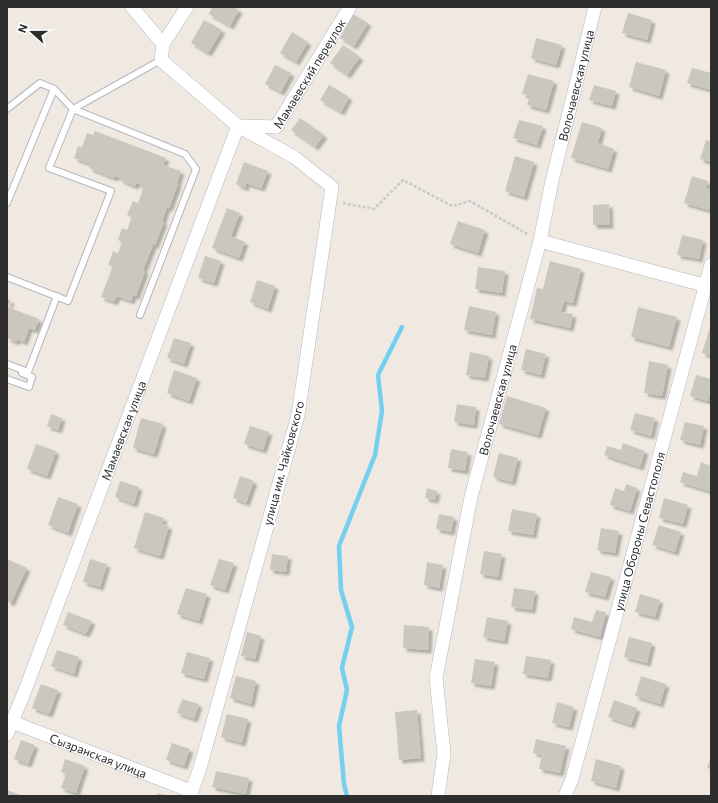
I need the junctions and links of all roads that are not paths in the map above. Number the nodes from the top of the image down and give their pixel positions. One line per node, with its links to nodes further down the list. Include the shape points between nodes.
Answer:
1 (132, 7): 5 (street)
2 (187, 7): 5 (street)
3 (350, 7): 10 (street, Мамаевский переулок, via 276,127)
4 (595, 7): 12 (street, Волочаевская улица, via 552,181)
5 (163, 44): 6 (street)
6 (161, 60): 8 (lane); 10 (street)
7 (54, 89): 8 (lane); 9 (lane, via 40,83); 11 (lane)
8 (73, 109): 16 (lane, via 49,168 111,191 68,301); 17 (lane, via 185,154 196,169)
9 (7, 110)
10 (238, 126): 21 (street, Мамаевская улица); 23 (street, улица им. Чайковского, via 294,157 332,188 298,414 200,768)
11 (7, 203)
12 (540, 241): 15 (street); 24 (street, Волочаевская улица, via 471,497 436,678 444,753)
13 (711, 265): 15 (street, улица Обороны Севастополя)
14 (7, 277): 16 (lane)
15 (708, 286): 25 (street, улица Обороны Севастополя, via 572,779)
16 (57, 296): 18 (lane, via 28,372)
17 (140, 314)
18 (7, 364)
19 (7, 368): 20 (lane, via 32,377 29,387)
20 (7, 379)
21 (10, 721): 22 (street, Мамаевская улица); 23 (street, Сызранская улица)
22 (7, 734)
23 (190, 793)
24 (438, 796)
25 (565, 796)

